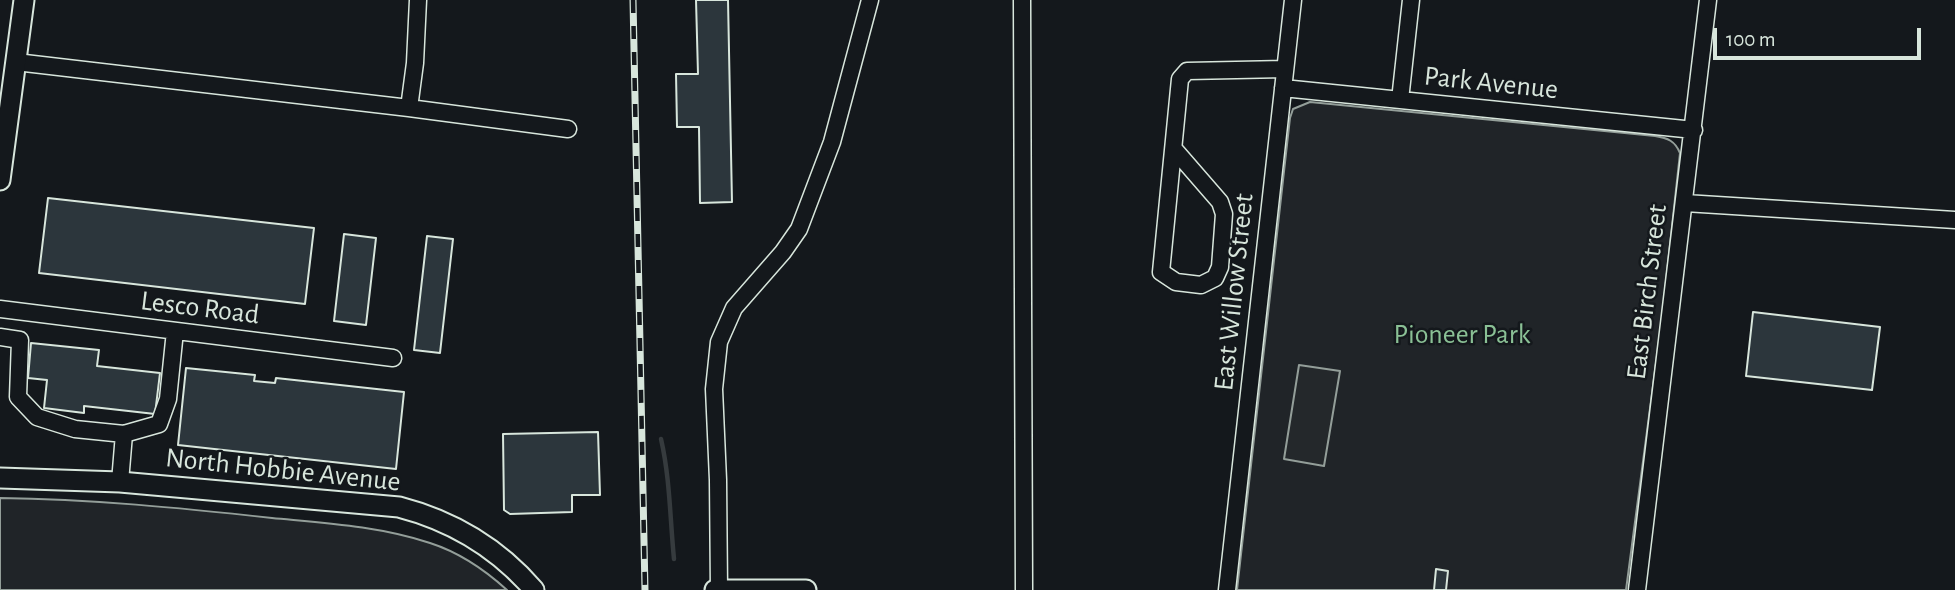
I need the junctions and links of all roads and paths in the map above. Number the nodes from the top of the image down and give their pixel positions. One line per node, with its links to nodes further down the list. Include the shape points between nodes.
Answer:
1 (24, 0): 8 (main road)
2 (418, 0): 12 (street)
3 (870, 0): 29 (street, via 832,142 799,229 734,308 719,342 714,389)
4 (1022, 0): 31 (street)
5 (1293, 0): 9 (street, East Willow Street)
6 (1412, 0): 11 (street)
7 (1709, 0): 14 (street, East Birch Street)
8 (16, 62): 12 (street); 16 (main road)
9 (1285, 69): 10 (street, East Willow Street); 15 (street, via 1187,71 1180,79)
10 (1283, 88): 11 (street, Park Avenue); 32 (street, East Willow Street)
11 (1400, 100): 14 (street, Park Avenue)
12 (409, 108): 13 (street)
13 (568, 129)
14 (1694, 130): 17 (street, East Birch Street)
15 (1174, 149): 15 (street, via 1161,272 1176,282 1201,285 1215,278 1220,267 1224,214 1220,202)
16 (0, 180)
17 (1685, 203): 18 (street); 33 (street, East Birch Street)
18 (1955, 219)
19 (0, 309): 20 (street, Lesco Road)
20 (24, 312): 21 (street, Lesco Road); 23 (street)
21 (175, 331): 24 (street, Lesco Road); 25 (street, via 168,399 159,424)
22 (0, 337): 23 (street)
23 (20, 340): 25 (street, via 18,397 37,417 75,429)
24 (393, 358)
25 (124, 434): 27 (street)
26 (0, 478): 27 (main road, North Hobbie Avenue)
27 (120, 482): 28 (main road, North Hobbie Avenue, via 399,507 473,536)
28 (534, 590)
29 (717, 590): 30 (main road)
30 (806, 590)
31 (1024, 590)
32 (1227, 590)
33 (1637, 590)

